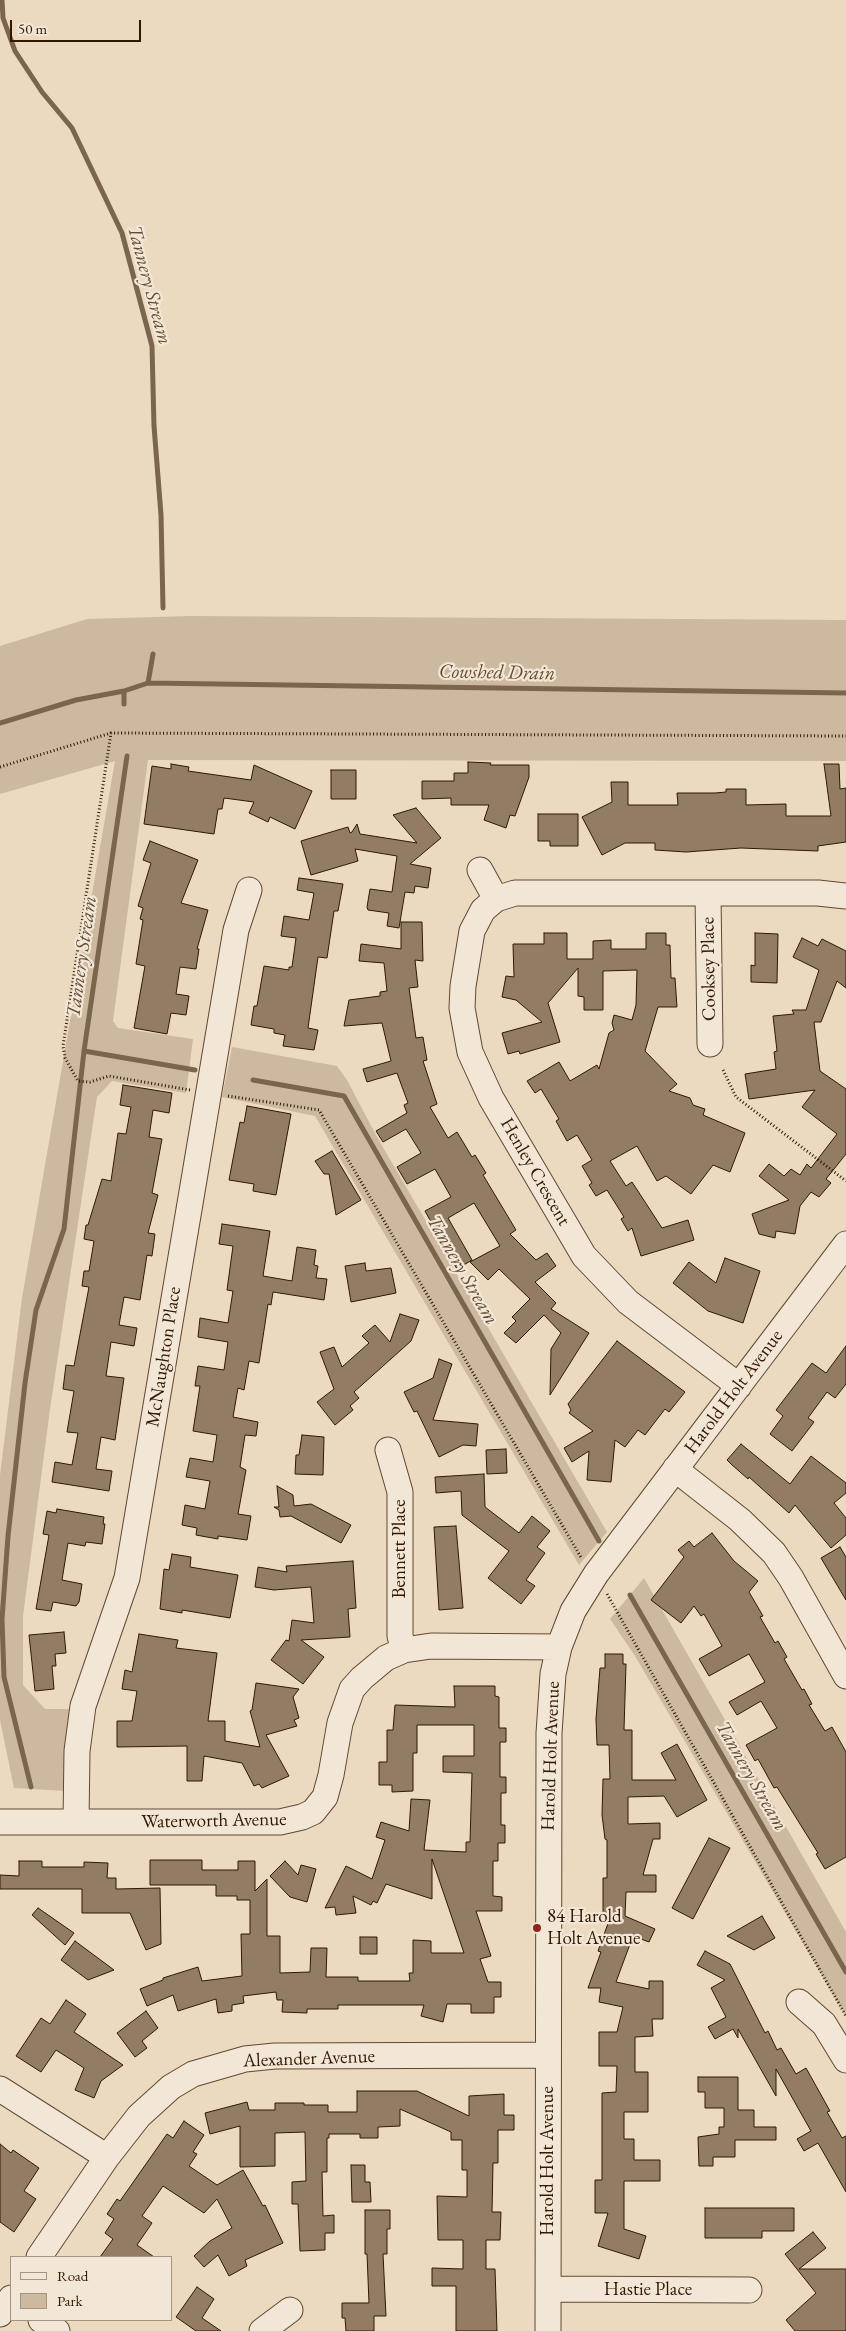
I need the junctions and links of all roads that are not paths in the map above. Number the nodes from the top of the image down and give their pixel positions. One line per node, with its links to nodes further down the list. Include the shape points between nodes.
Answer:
1 (480, 870): 5 (street)
2 (249, 890): 15 (street, McNaughton Place, via 236,930 127,1578 83,1706 77,1751)
3 (708, 894): 4 (street, via 818,893); 5 (street, via 515,893); 6 (street, Cooksey Place)
4 (846, 896)
5 (496, 899): 8 (street, Henley Crescent, via 483,910 472,932 463,986 465,1032 479,1075 584,1256 628,1302)
6 (710, 1044)
7 (846, 1244): 8 (street, Harold Holt Avenue)
8 (739, 1386): 10 (street, Harold Holt Avenue)
9 (388, 1450): 12 (street, Bennett Place, via 400,1492 400,1636)
10 (675, 1469): 11 (street, Harold Holt Avenue, via 596,1574 573,1611); 13 (street, via 774,1553)
11 (559, 1647): 12 (street, Waterworth Avenue, via 446,1645); 17 (street, Harold Holt Avenue, via 553,1674 549,1733)
12 (404, 1650): 15 (street, Waterworth Avenue, via 373,1667 352,1689 340,1723 328,1788 320,1805 312,1812 292,1821 280,1822)
13 (846, 1676)
14 (0, 1822): 15 (street, Waterworth Avenue)
15 (76, 1822)
16 (799, 2002): 18 (street, via 824,2024)
17 (548, 2055): 20 (street, Alexander Avenue, via 245,2058 193,2074 171,2087 139,2116); 22 (street, Harold Holt Avenue)
18 (846, 2060)
19 (0, 2089): 20 (street)
20 (108, 2158): 21 (street, Alexander Avenue)
21 (40, 2256)
22 (548, 2289): 23 (street, Hastie Place); 30 (street, Harold Holt Avenue)
23 (749, 2290)
24 (10, 2300): 26 (street)
25 (290, 2310): 29 (street)
26 (0, 2314)
27 (42, 2321): 28 (street)
28 (57, 2331)
29 (262, 2331)
30 (548, 2331)

